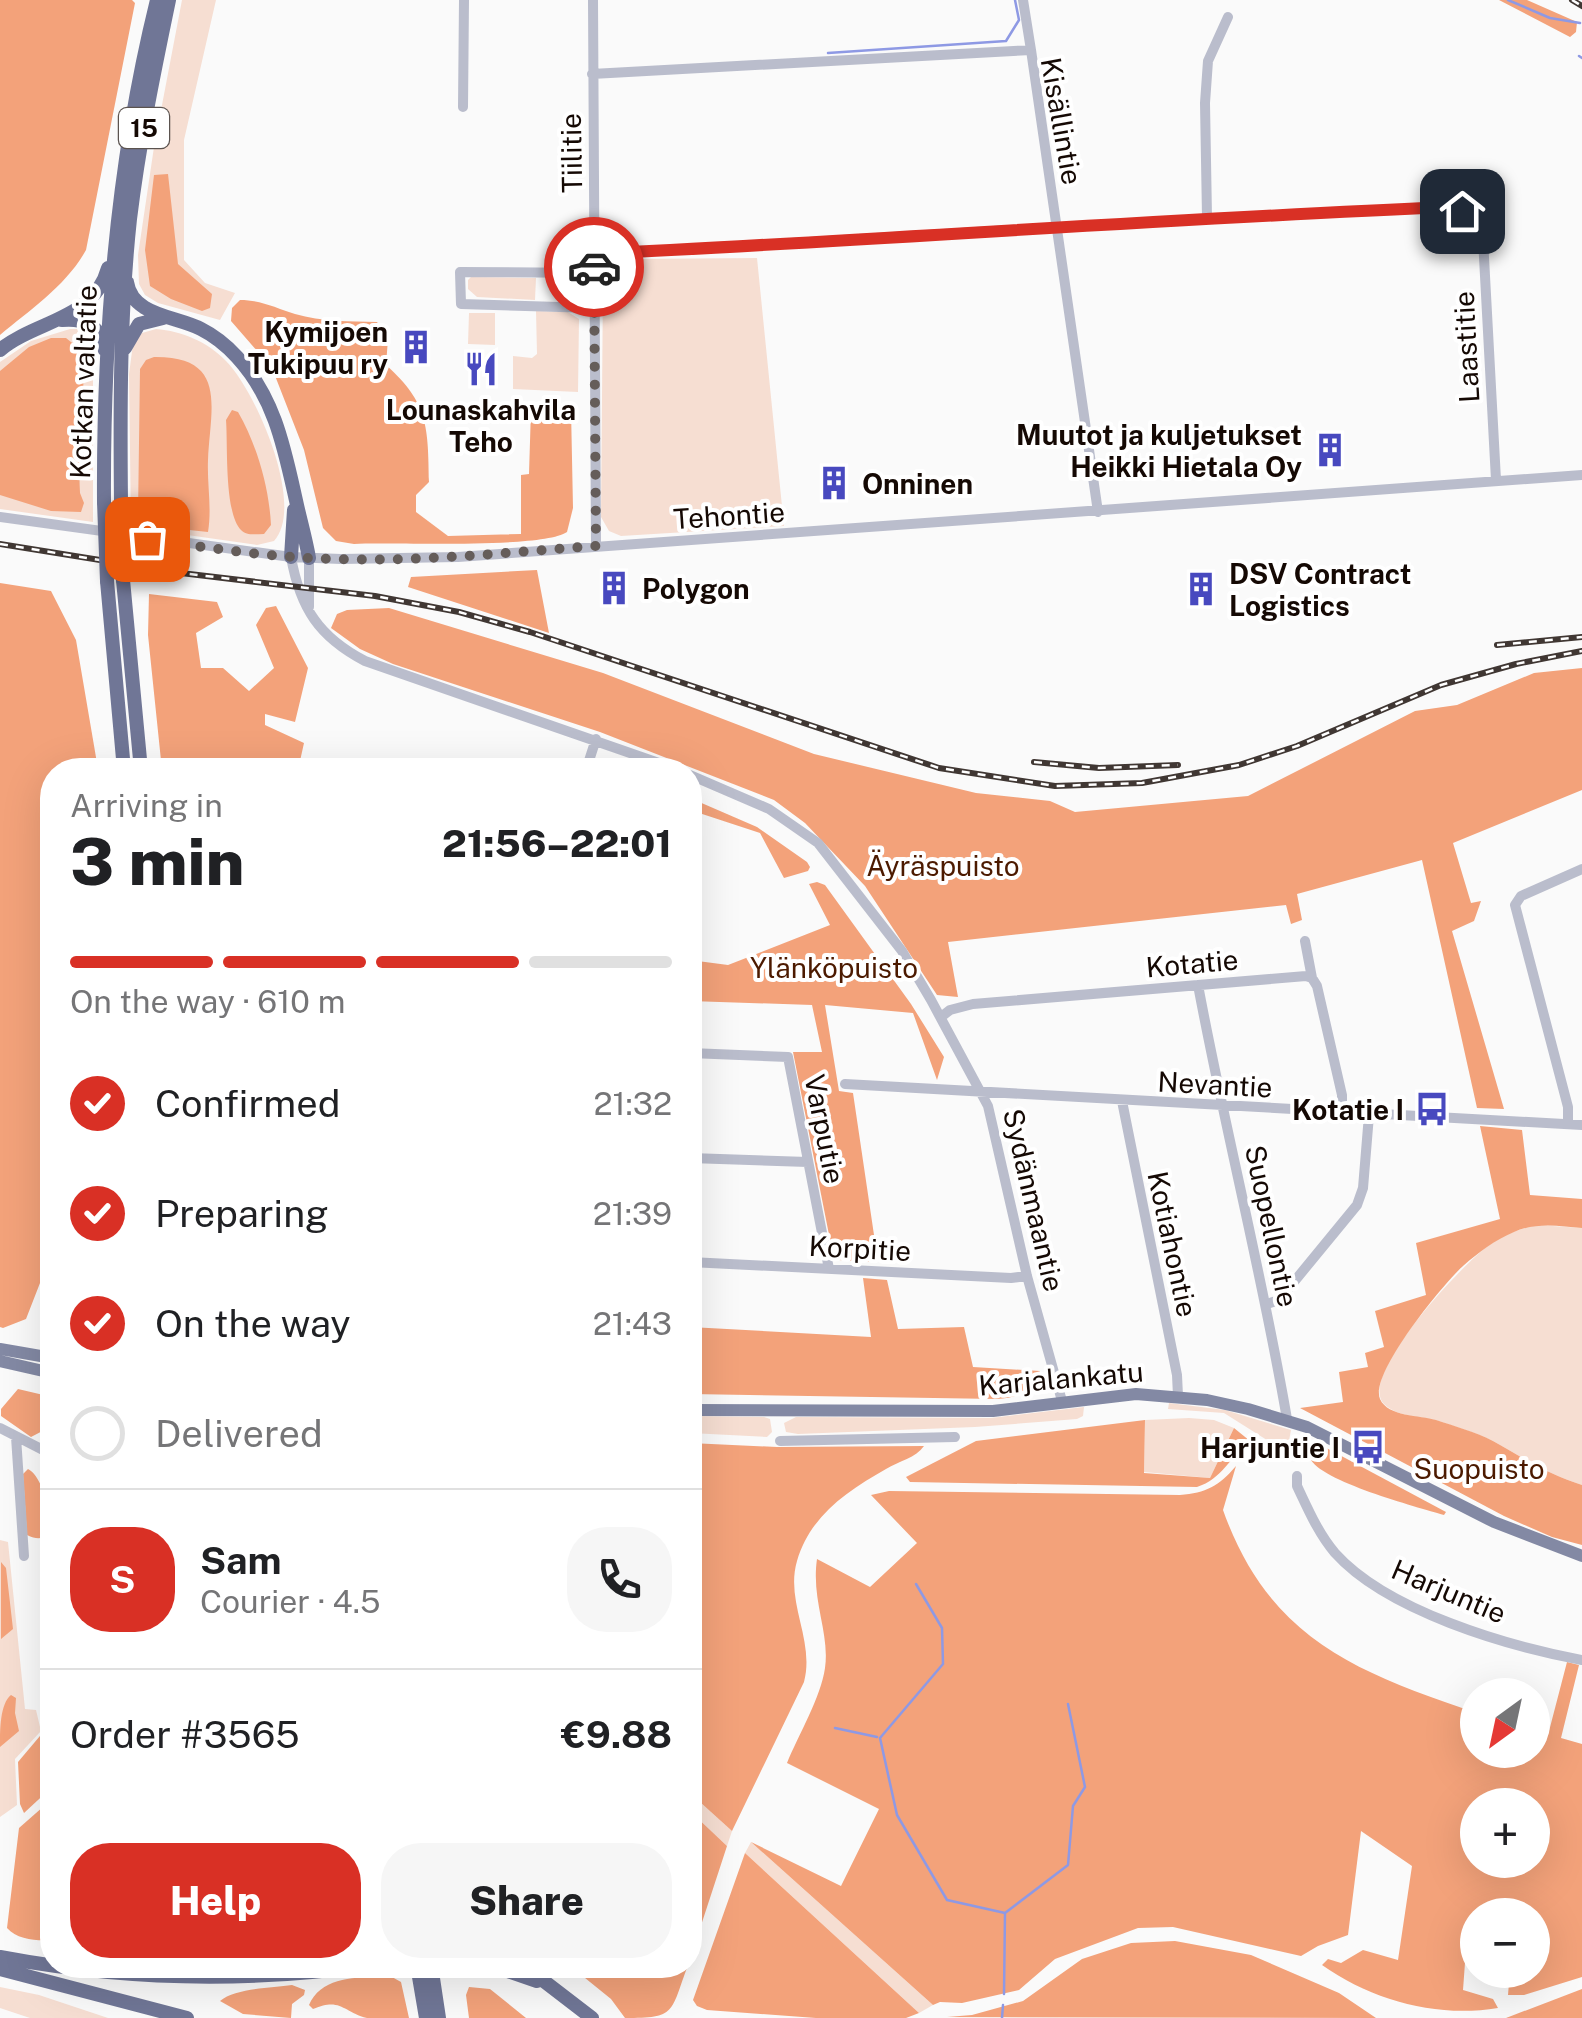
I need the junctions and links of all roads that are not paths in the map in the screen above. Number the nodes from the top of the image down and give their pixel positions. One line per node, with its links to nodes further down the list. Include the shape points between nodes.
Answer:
1 (158, 0): 10 (highway, Kotkan valtatie / 15)
2 (169, 0): 14 (highway, Kotkan valtatie / 15)
3 (464, 0): 9 (street)
4 (592, 0): 8 (street, Tiilitie)
5 (1023, 0): 7 (street)
6 (1228, 17): 11 (street, via 1208,61)
7 (1031, 50): 8 (street, Kisällintie); 12 (street, Kisällintie)
8 (592, 74): 13 (street, Tiilitie)
9 (463, 107)
10 (117, 213): 18 (highway, via 102,286 84,306); 20 (highway, Kotkan valtatie / 15)
11 (1206, 217): 12 (street); 23 (street, Laastitie, via 1448,207 1476,220)
12 (1058, 230): 13 (street); 25 (street, Kisällintie)
13 (594, 254): 15 (street, Tiilitie)
14 (126, 257): 17 (highway, via 134,300); 21 (highway, Kotkan valtatie / 15)
15 (594, 272): 16 (street, Tiilitie); 16 (street, via 460,272 461,304)
16 (594, 308): 27 (street, Tiilitie)
17 (179, 320): 21 (highway, via 139,324); 24 (highway, via 225,344 257,382 280,431)
18 (52, 322): 19 (highway); 20 (highway, via 93,326 103,341)
19 (0, 350)
20 (105, 364): 32 (highway, Kotkan valtatie / 15, bridge, via 107,581)
21 (122, 370): 33 (highway, Kotkan valtatie / 15, bridge, via 124,580)
22 (1582, 475): 23 (street, Tehontie)
23 (1496, 480): 25 (street, Tehontie)
24 (294, 490): 28 (highway); 29 (highway)
25 (1098, 512): 27 (street, Tehontie)
26 (0, 517): 28 (street, Tehontie)
27 (596, 546): 29 (street, Tehontie, via 458,557)
28 (291, 557): 29 (street, Tehontie); 30 (street)
29 (308, 558): 30 (street)
30 (310, 612): 31 (street, via 328,639 364,661)
31 (596, 740): 34 (street); 35 (street)
32 (123, 758)
33 (139, 758)
34 (590, 758)
35 (646, 758)
36 (702, 779): 41 (street, Sydänmaantie, via 770,809 818,842 902,951)
37 (1582, 869): 49 (street, via 1521,896 1515,905)
38 (1305, 940): 39 (street)
39 (1312, 978): 40 (street, Kotatie); 47 (street)
40 (1198, 985): 41 (street, Kotatie, via 973,1004); 46 (street, Suopellontie)
41 (941, 1017): 44 (street, Sydänmaantie)
42 (702, 1053): 52 (street, Varputie, via 788,1057)
43 (845, 1084): 44 (street, Nevantie)
44 (984, 1093): 45 (street, Nevantie); 55 (street, Sydänmaantie)
45 (1122, 1101): 46 (street, Nevantie); 61 (street, Kotiahontie)
46 (1223, 1106): 47 (street, Nevantie); 56 (street, Suopellontie)
47 (1342, 1112): 48 (street, Nevantie)
48 (1369, 1115): 49 (street, Nevantie); 56 (street, via 1358,1205 1279,1300)
49 (1568, 1124): 50 (street, Nevantie)
50 (1582, 1125)
51 (702, 1158): 52 (street)
52 (808, 1162): 54 (street, Varputie)
53 (702, 1263): 54 (street, Korpitie)
54 (828, 1268): 55 (street, Korpitie)
55 (1027, 1276): 62 (street, Sydänmaantie)
56 (1267, 1304): 64 (street, Suopellontie)
57 (0, 1349): 59 (main road)
58 (0, 1361): 60 (main road)
59 (40, 1363)
60 (40, 1366)
61 (1178, 1396): 62 (main road, Karjalankatu); 64 (main road, Karjalankatu)
62 (1062, 1402): 63 (main road, Karjalankatu, via 992,1410)
63 (702, 1410)
64 (1286, 1419): 72 (main road, Karjalankatu, via 1506,1527)
65 (0, 1428): 67 (street)
66 (955, 1437): 68 (street)
67 (16, 1438): 69 (street); 71 (street)
68 (780, 1441)
69 (40, 1449)
70 (1297, 1476): 73 (street, Harjuntie, via 1326,1541 1364,1579 1454,1622)
71 (24, 1556)
72 (1582, 1556)
73 (1582, 1660)
74 (0, 1957): 75 (highway)
75 (40, 1963)
76 (0, 1969): 82 (highway)
77 (419, 1978): 85 (highway)
78 (433, 1978): 86 (highway)
79 (530, 1978): 81 (highway)
80 (540, 1978): 81 (highway)
81 (548, 1984): 87 (highway)
82 (144, 2007): 83 (highway); 84 (highway)
83 (179, 2018)
84 (187, 2018)
85 (426, 2018)
86 (439, 2018)
87 (592, 2018)

